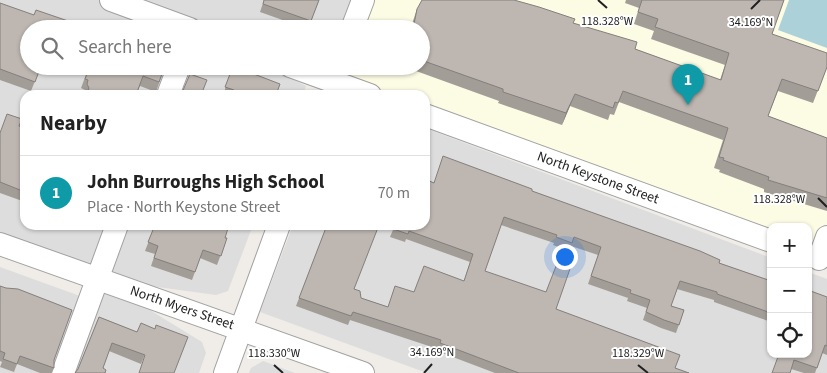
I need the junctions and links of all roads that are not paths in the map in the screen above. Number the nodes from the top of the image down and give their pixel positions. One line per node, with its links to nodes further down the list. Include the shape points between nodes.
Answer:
1 (111, 0): 3 (street)
2 (363, 0): 4 (street)
3 (165, 20)
4 (355, 20)
5 (176, 75): 8 (street)
6 (315, 75): 7 (street)
7 (332, 81): 9 (street)
8 (170, 90)
9 (356, 90)
10 (430, 117): 14 (street, North Keystone Street)
11 (116, 230): 17 (street)
12 (277, 230): 18 (street)
13 (827, 237): 16 (street)
14 (767, 240)
15 (0, 244): 17 (street, North Myers Street)
16 (818, 259)
17 (97, 279): 18 (street, North Myers Street); 19 (street)
18 (241, 328): 20 (street); 21 (street, North Myers Street)
19 (63, 373)
20 (225, 373)
21 (363, 373)

